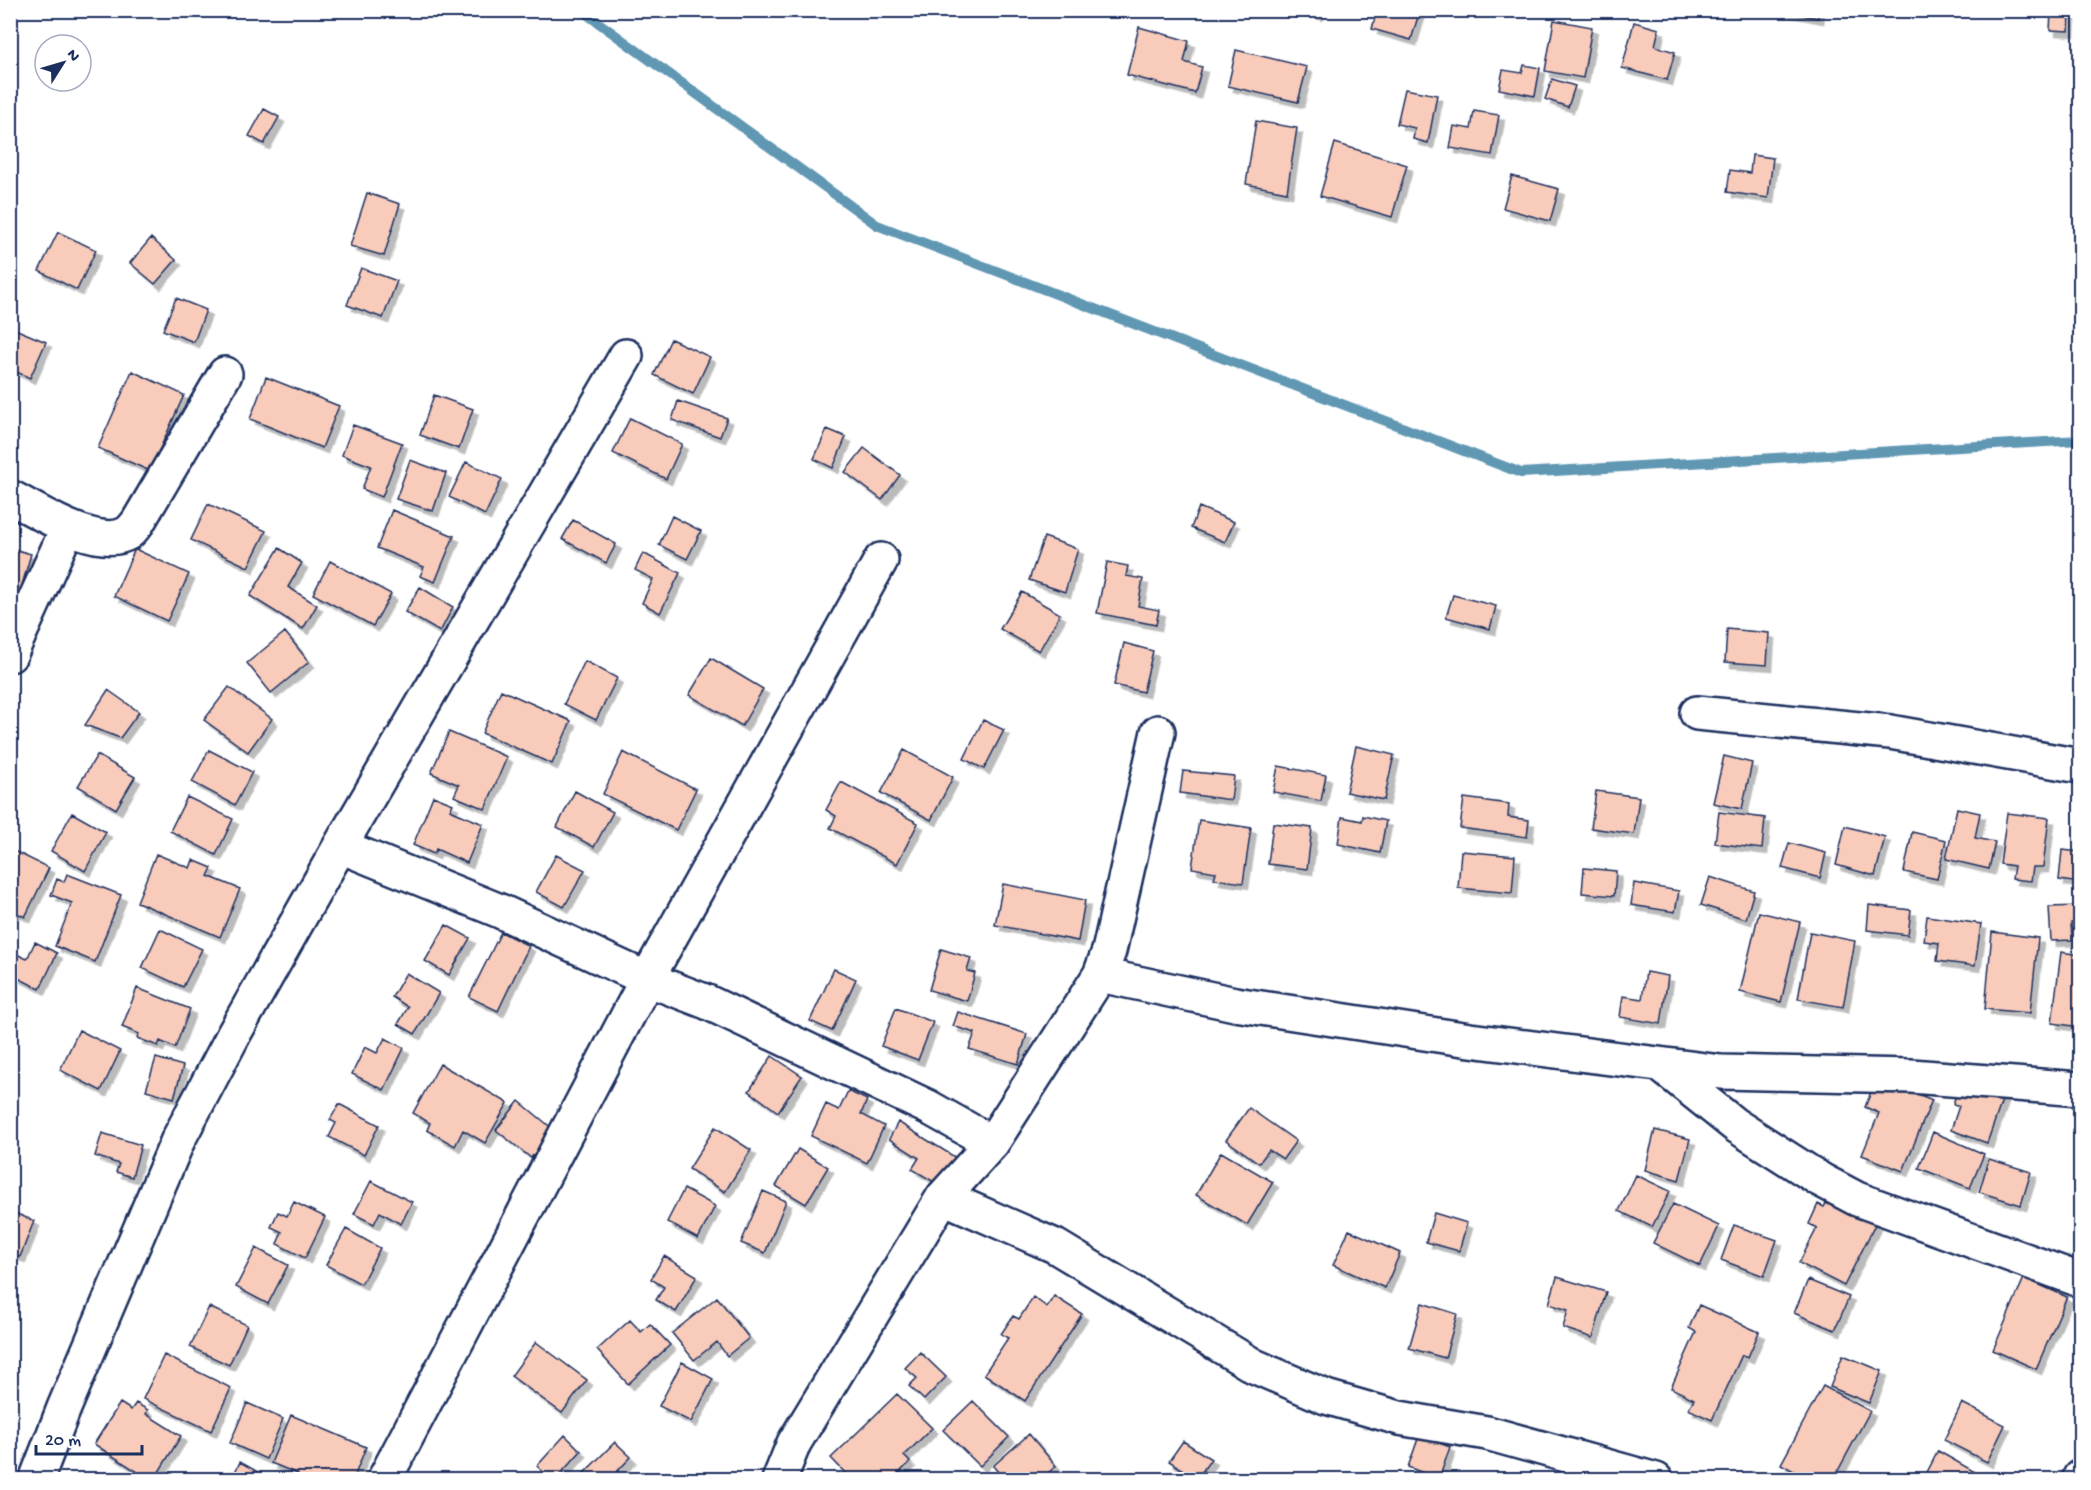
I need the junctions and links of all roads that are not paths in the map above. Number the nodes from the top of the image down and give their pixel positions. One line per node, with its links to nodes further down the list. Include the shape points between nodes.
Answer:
1 (626, 356): 10 (street)
2 (225, 374): 4 (street, via 129,532 101,537)
3 (10, 497): 4 (street)
4 (68, 527): 6 (street)
5 (881, 560): 12 (street)
6 (10, 655)
7 (1697, 712): 9 (street, via 1890,732)
8 (1158, 732): 11 (street, via 1109,951)
9 (2080, 766)
10 (340, 846): 12 (street, via 500,911); 18 (street, via 178,1140)
11 (1100, 975): 13 (street, via 1235,1004); 15 (street)
12 (647, 979): 15 (street, via 761,1027 928,1107); 19 (street)
13 (1659, 1064): 14 (street, via 1721,1072 1911,1076); 17 (street, via 1736,1125 1857,1199)
14 (2080, 1089)
15 (992, 1143): 16 (street)
16 (943, 1197): 20 (street, via 794,1443); 21 (street, via 1054,1246 1254,1366 1326,1397 1399,1418 1487,1433)
17 (2080, 1280)
18 (36, 1479)
19 (384, 1479)
20 (779, 1479)
21 (1656, 1479)

